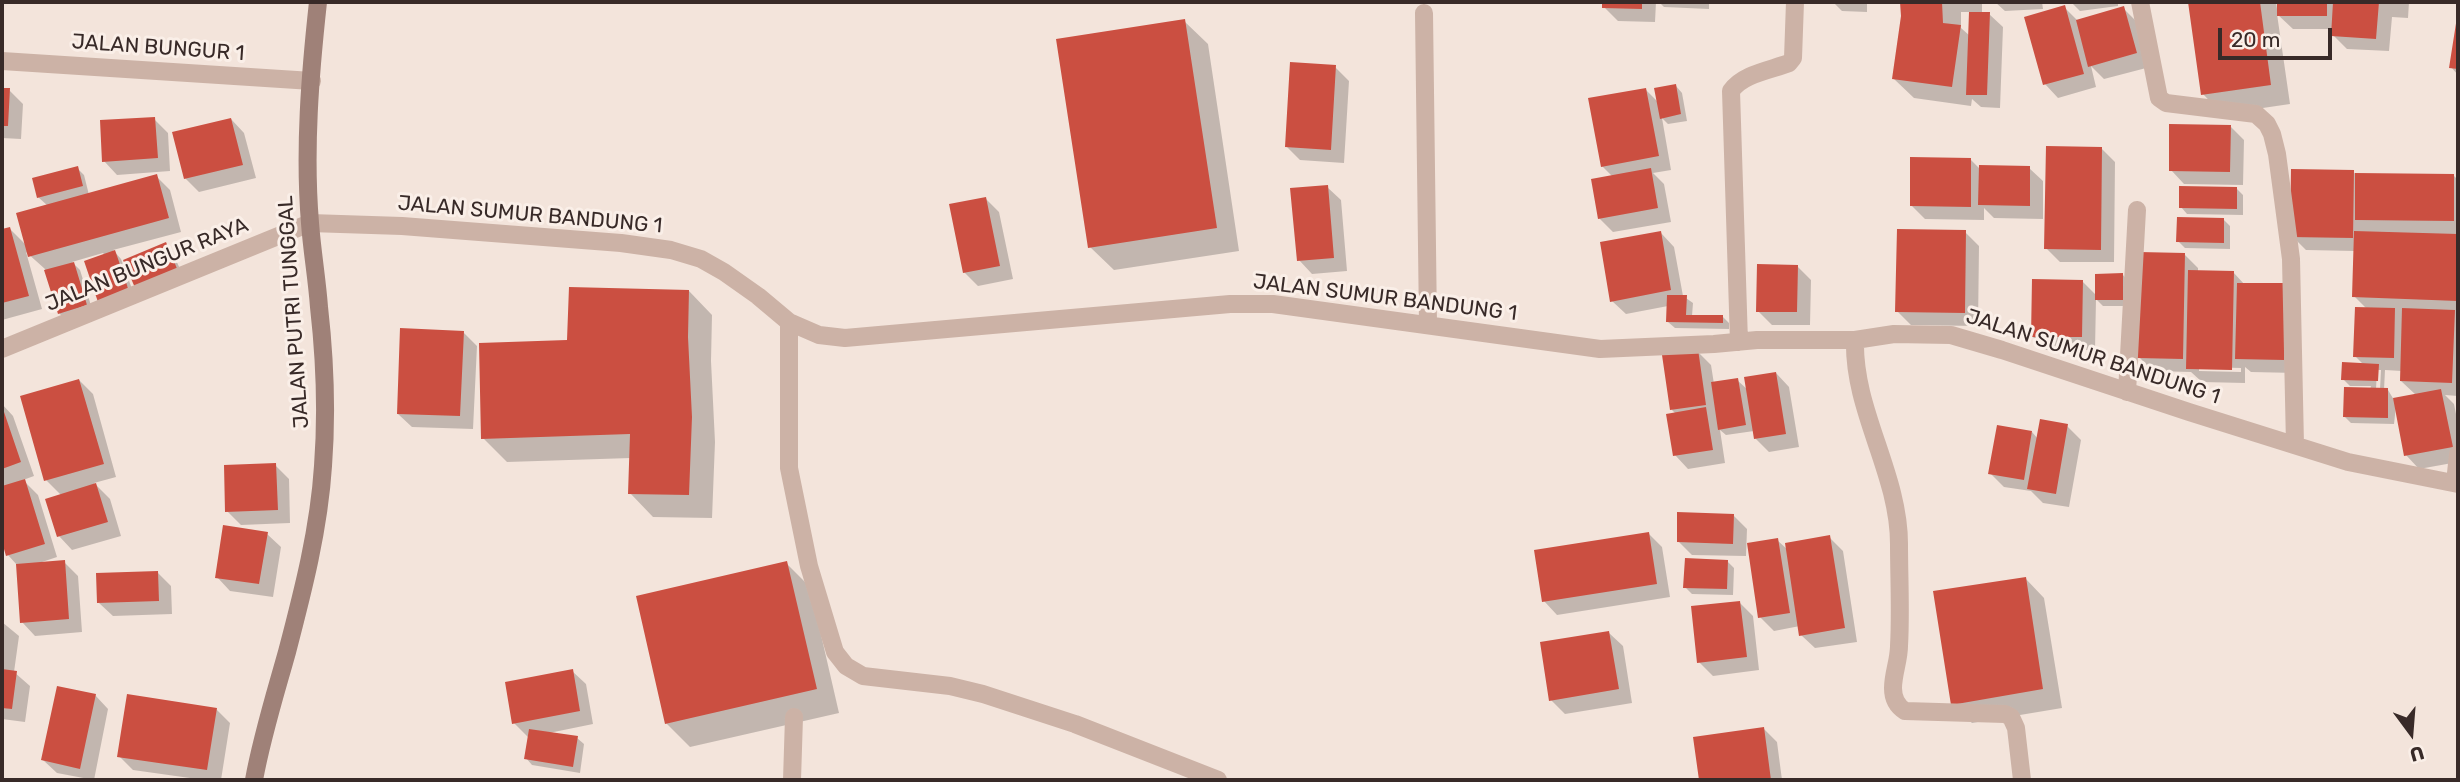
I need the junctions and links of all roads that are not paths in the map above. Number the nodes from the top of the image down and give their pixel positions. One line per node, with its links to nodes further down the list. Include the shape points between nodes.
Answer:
1 (318, 2): 6 (street, JALAN PUTRI TUNGGAL)
2 (1795, 2): 12 (street, via 1793,58 1743,79 1731,91)
3 (2140, 2): 15 (street, via 2159,97 2166,103 2256,114 2272,134 2291,259)
4 (1424, 13): 10 (street)
5 (2, 61): 6 (street, JALAN BUNGUR 1)
6 (312, 80): 8 (street, JALAN PUTRI TUNGGAL)
7 (2137, 209): 14 (street)
8 (310, 223): 9 (street, JALAN SUMUR BANDUNG 1, via 414,227 671,250 724,272); 13 (street, JALAN BUNGUR RAYA); 19 (street, JALAN PUTRI TUNGGAL, via 325,384 323,468 304,582)
9 (789, 322): 10 (street, JALAN SUMUR BANDUNG 1, via 820,335 845,338 1207,305 1272,304); 21 (street, via 789,468 821,605 835,652 846,666 863,676 983,694)
10 (1428, 324): 12 (street, JALAN SUMUR BANDUNG 1, via 1600,349)
11 (1855, 340): 12 (street, JALAN SUMUR BANDUNG 1); 14 (street, JALAN SUMUR BANDUNG 1, via 1894,334 1951,335); 22 (street, via 1859,388 1899,531 1895,699 1905,711 2011,717)
12 (1739, 342)
13 (2, 349)
14 (2127, 392): 15 (street, JALAN SUMUR BANDUNG 1)
15 (2295, 446): 17 (street, JALAN SUMUR BANDUNG 1, via 2348,462)
16 (2458, 454): 17 (street)
17 (2457, 483)
18 (794, 717): 20 (street)
19 (254, 780)
20 (792, 780)
21 (1219, 780)
22 (2022, 780)

